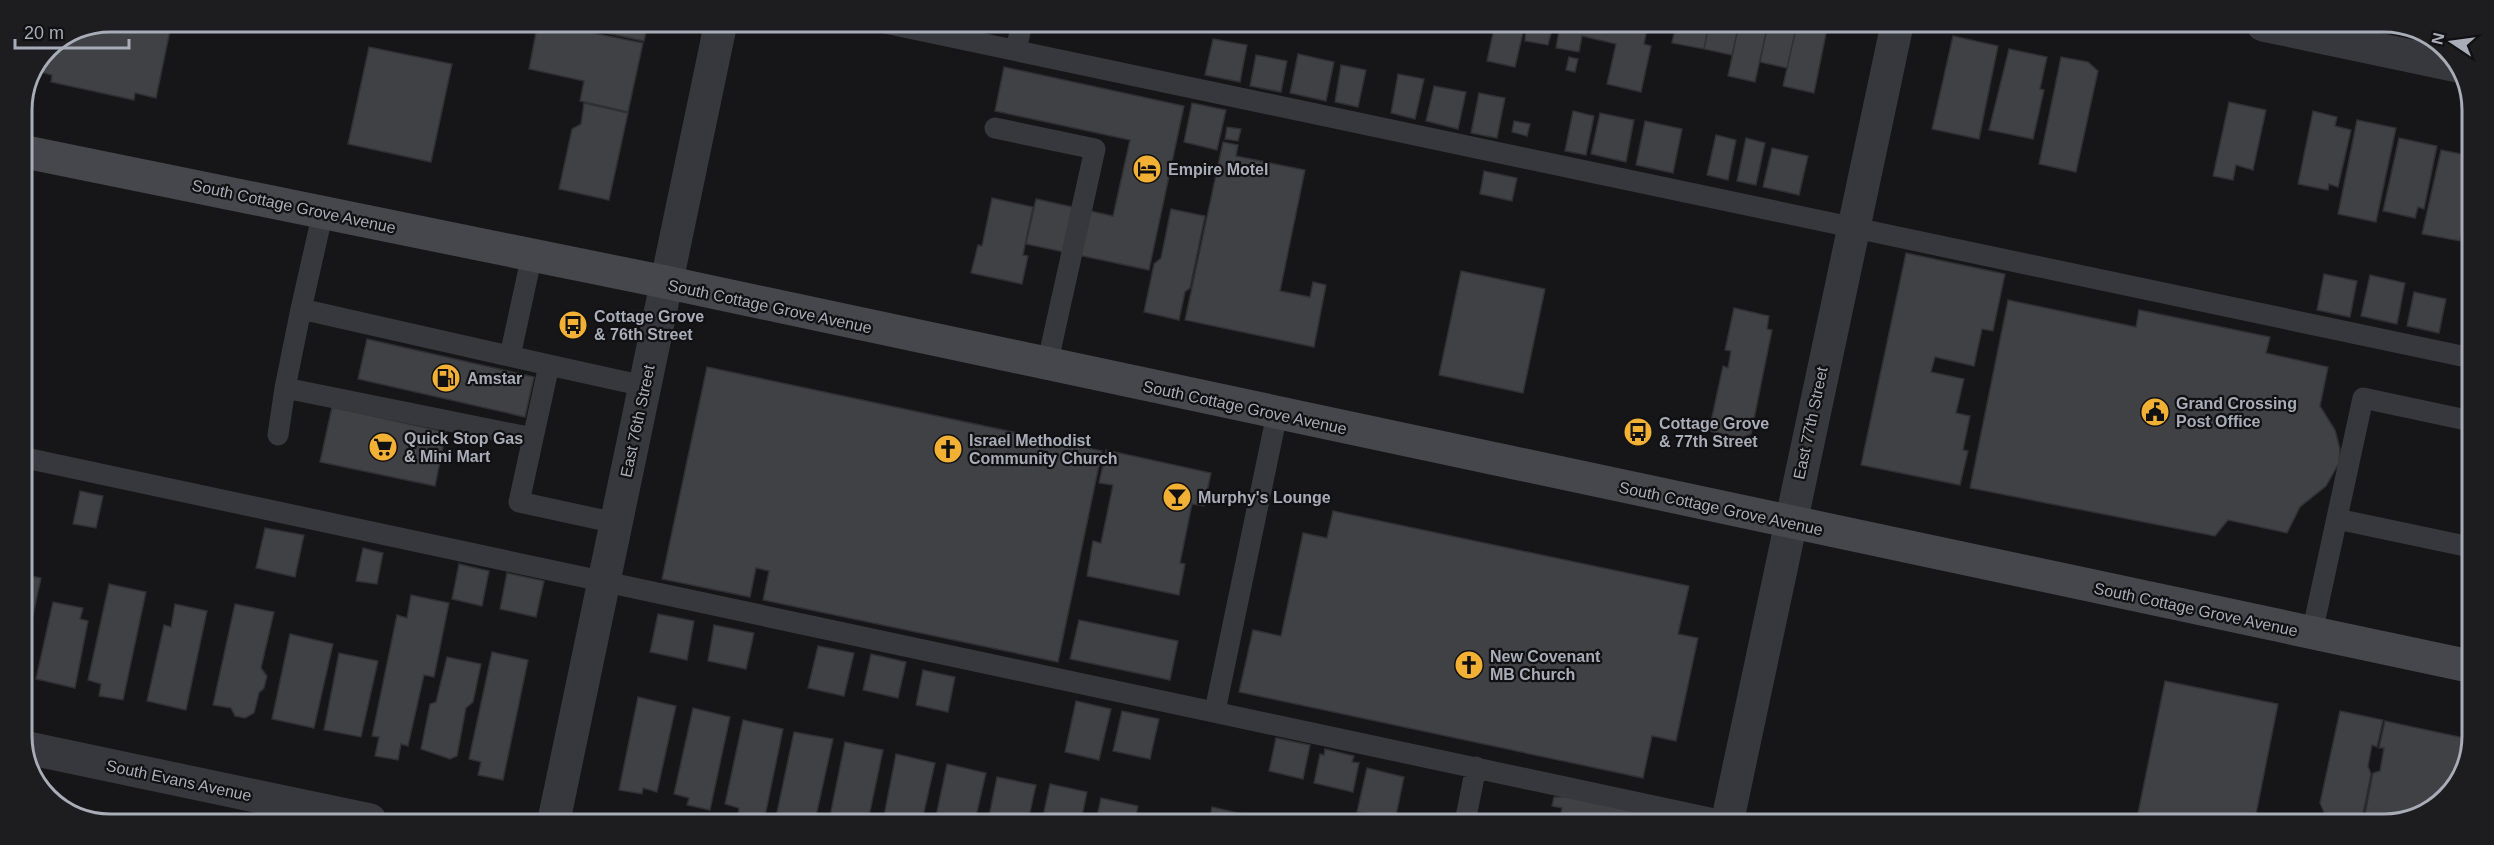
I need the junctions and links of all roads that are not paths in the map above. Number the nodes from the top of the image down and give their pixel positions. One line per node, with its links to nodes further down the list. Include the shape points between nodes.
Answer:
1 (720, 32): 13 (street, East 76th Street)
2 (932, 32): 6 (lane)
3 (1020, 32): 6 (lane)
4 (1895, 32): 11 (street, East 77th Street)
5 (2296, 32): 7 (street)
6 (1016, 50): 11 (lane)
7 (2422, 58)
8 (995, 128): 18 (lane, via 1095,148)
9 (32, 152): 10 (main road, South Cottage Grove Avenue)
10 (323, 212): 12 (main road, South Cottage Grove Avenue); 14 (lane)
11 (1853, 227): 16 (lane); 28 (street, East 77th Street)
12 (532, 255): 13 (main road, South Cottage Grove Avenue); 15 (lane)
13 (665, 282): 18 (main road, South Cottage Grove Avenue); 19 (street, East 76th Street)
14 (301, 309): 15 (lane); 20 (lane)
15 (510, 356): 17 (lane)
16 (2462, 356)
17 (549, 365): 19 (lane); 24 (lane)
18 (1047, 365): 21 (main road, South Cottage Grove Avenue)
19 (644, 386): 27 (street, East 76th Street)
20 (285, 388): 23 (lane); 24 (lane)
21 (1276, 414): 28 (main road, South Cottage Grove Avenue); 33 (lane)
22 (2462, 419): 26 (lane, via 2363,398)
23 (278, 435)
24 (533, 438): 27 (lane, via 519,502)
25 (32, 459): 30 (lane)
26 (2337, 519): 29 (lane); 31 (lane)
27 (616, 523): 30 (street, East 76th Street)
28 (1789, 523): 31 (main road, South Cottage Grove Avenue); 40 (street, East 77th Street)
29 (2462, 545)
30 (604, 579): 33 (lane); 37 (street, East 76th Street)
31 (2312, 633): 32 (main road, South Cottage Grove Avenue)
32 (2462, 665)
33 (1215, 711): 35 (lane)
34 (33, 749): 36 (street, South Evans Avenue)
35 (1476, 767): 38 (lane); 39 (lane)
36 (341, 814)
37 (555, 814)
38 (1467, 814)
39 (1692, 814)
40 (1731, 814)

